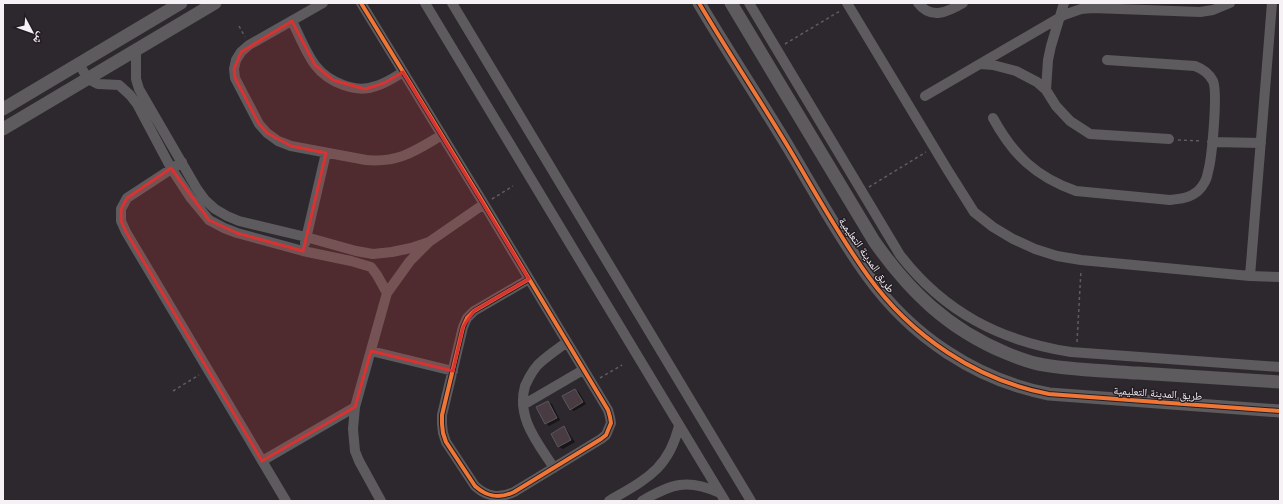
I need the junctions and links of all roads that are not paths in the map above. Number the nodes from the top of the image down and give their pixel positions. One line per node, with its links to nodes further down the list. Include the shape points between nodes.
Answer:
1 (181, 3): 21 (street)
2 (215, 3): 19 (street)
3 (323, 3): 18 (street)
4 (361, 3): 23 (street)
5 (425, 3): 54 (street)
6 (452, 3): 62 (street)
7 (699, 3): 53 (street, طريق المدينة التعليمية, via 864,271 896,309 933,342 965,364 1027,390 1049,394)
8 (731, 3): 50 (street, طريق المدينة التعليمية, via 890,263 924,301 971,336 1019,358 1043,365)
9 (749, 3): 47 (street, via 891,241 920,279 950,305 978,323 1039,346 1076,353)
10 (918, 3): 11 (street, via 924,9 936,13 948,11)
11 (963, 3)
12 (1064, 3): 17 (street)
13 (1230, 3): 16 (street, via 1200,12)
14 (1272, 3): 33 (street)
15 (848, 4): 41 (street, via 974,212 993,227 1035,249 1057,256)
16 (1117, 6): 17 (street, via 1082,9)
17 (1060, 18): 22 (street); 25 (street, via 1048,60)
18 (292, 21): 23 (street, via 315,65 333,80 365,89 384,83); 34 (street, via 241,52 236,60 235,78 259,124 267,133 291,146)
19 (136, 49): 24 (street); 35 (street, via 136,79 139,89)
20 (1107, 60): 32 (street, via 1189,66 1205,71 1213,80 1214,86)
21 (79, 64): 24 (street); 27 (street)
22 (981, 64): 25 (street, via 1016,71); 26 (street)
23 (403, 72): 30 (street)
24 (88, 79): 29 (street); 36 (street, via 98,84 119,85 130,94)
25 (1046, 90): 31 (street, via 1063,114 1090,134)
26 (925, 96)
27 (3, 109)
28 (993, 118): 32 (street, via 1008,143 1027,164 1050,180 1076,191 1170,200 1190,196 1205,182)
29 (3, 129)
30 (442, 135): 34 (street, via 414,152 390,160 366,160); 37 (street)
31 (1169, 140)
32 (1212, 142): 33 (street)
33 (1261, 143): 41 (street)
34 (326, 153): 38 (street)
35 (182, 162): 36 (street); 38 (street, via 197,189 215,209 239,221)
36 (171, 168): 40 (street, via 209,220 237,233); 55 (street, via 127,198 121,209 121,221)
37 (484, 204): 39 (street); 43 (street)
38 (306, 237): 39 (street, via 373,254 411,248); 40 (street)
39 (429, 242): 44 (street, via 410,261)
40 (303, 252): 44 (street, via 371,267)
41 (1250, 276): 42 (street)
42 (1280, 277)
43 (529, 279): 45 (street); 49 (street, via 474,311 467,318)
44 (387, 293): 46 (street)
45 (567, 342): 48 (street); 51 (street, via 533,370 527,381)
46 (371, 351): 49 (street); 52 (street)
47 (1280, 368)
48 (583, 370): 51 (street); 56 (street, via 610,417 609,429 601,439)
49 (453, 371): 56 (street, via 442,415 443,433 446,442 475,486 489,495 506,496)
50 (1280, 382)
51 (523, 405): 56 (street, via 527,425)
52 (355, 407): 55 (street); 58 (street, via 355,451)
53 (1280, 410)
54 (680, 426): 57 (street); 60 (street, via 669,455 659,467 648,478)
55 (262, 461): 59 (street)
56 (554, 468)
57 (722, 497): 61 (street, via 703,486 686,484 663,489)
58 (380, 500)
59 (286, 501)
60 (609, 501)
61 (642, 501)
62 (751, 501)

